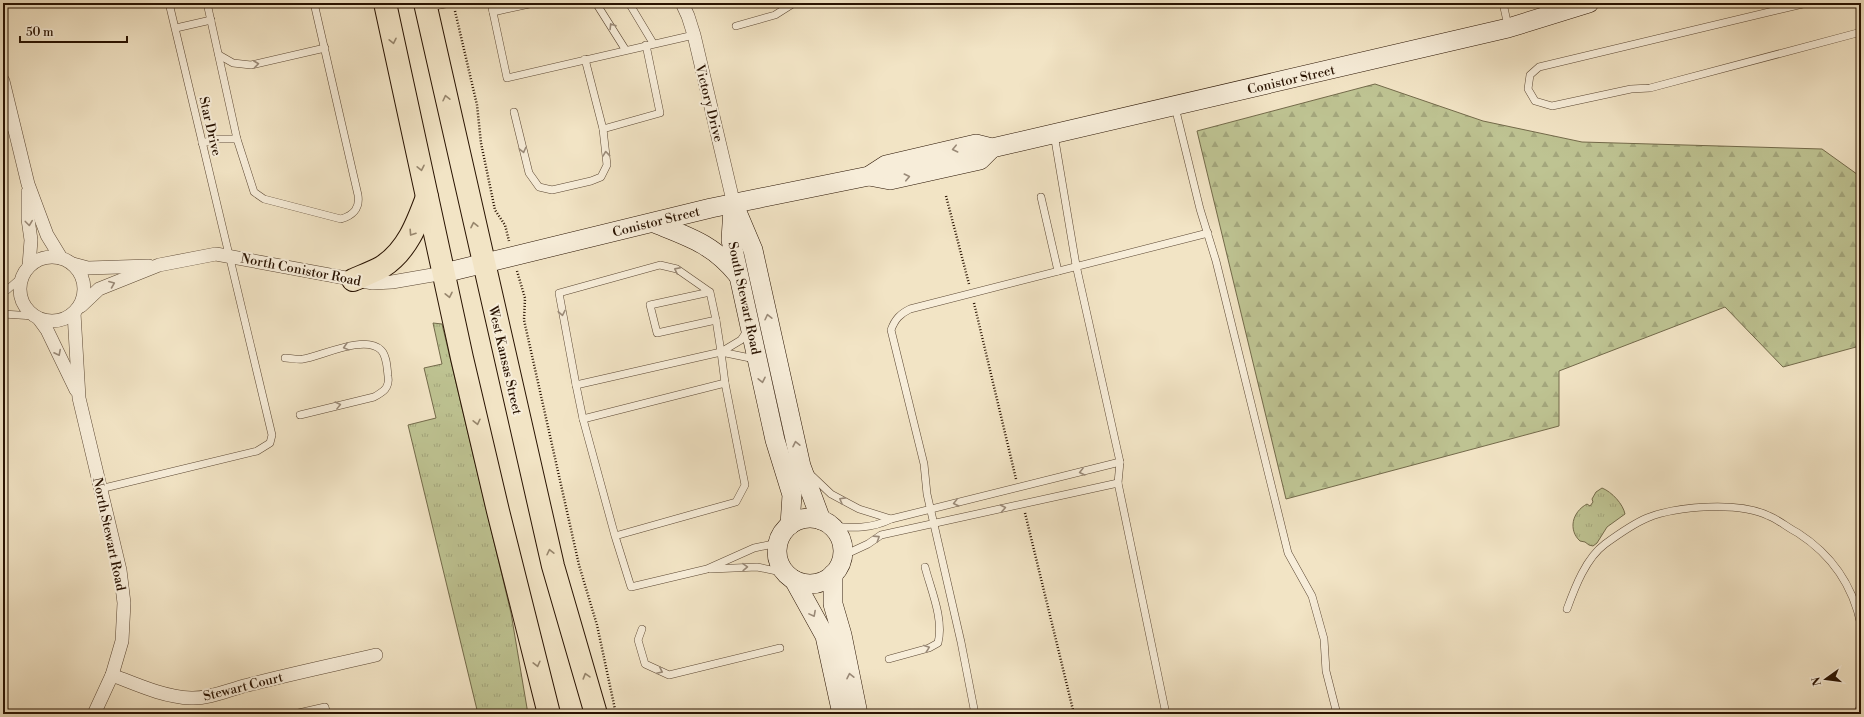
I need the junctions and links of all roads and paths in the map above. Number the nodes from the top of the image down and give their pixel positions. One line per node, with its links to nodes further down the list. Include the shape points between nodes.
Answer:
1 (169, 3): 20 (lane, Star Drive)
2 (207, 3): 18 (lane)
3 (314, 3): 26 (lane)
4 (385, 3): 40 (highway, one-way to 40)
5 (451, 3): 15 (lane)
6 (491, 3): 17 (lane)
7 (534, 3): 17 (lane)
8 (596, 3): 27 (lane, one-way to 8)
9 (629, 3): 24 (lane)
10 (682, 3): 23 (street, Victory Drive)
11 (794, 3): 19 (lane, via 775,15)
12 (1503, 3): 21 (lane)
13 (1589, 3): 21 (main road, Conistor Street)
14 (1807, 3): 22 (lane, via 1540,67 1530,75 1528,89 1535,101 1552,106 1631,89 1650,88)
15 (426, 5): 48 (highway, West Kansas Street, one-way to 15)
16 (455, 10): 44 (path, via 477,105 481,143 494,210)
17 (493, 12): 29 (lane, via 507,78)
18 (211, 20): 20 (lane); 28 (lane)
19 (736, 26)
20 (176, 28): 37 (lane, Star Drive)
21 (1508, 28): 31 (main road, Conistor Street)
22 (1861, 32)
23 (694, 35): 24 (lane); 42 (street, Victory Drive)
24 (653, 43): 25 (lane)
25 (646, 45): 27 (lane); 34 (lane, via 660,113)
26 (325, 48): 28 (lane, one-way to 26, via 233,63 251,65); 36 (lane, via 358,195 359,203 353,214 341,219 258,196 254,192)
27 (625, 49): 29 (lane)
28 (218, 55): 36 (lane)
29 (585, 59): 34 (lane)
30 (3, 81): 33 (street)
31 (1175, 106): 35 (main road, Conistor Street); 45 (lane)
32 (514, 112): 34 (lane, one-way to 34, via 529,173 540,187 552,190 601,177 607,165)
33 (9, 128): 38 (street)
34 (603, 129)
35 (1054, 134): 42 (main road, Conistor Street, via 992,148 980,160 890,180 869,176); 51 (lane)
36 (237, 138): 37 (lane)
37 (202, 143): 46 (lane, Star Drive)
38 (28, 184): 47 (street, via 47,235); 52 (street, one-way to 52, via 31,240)
39 (946, 196): 50 (path)
40 (427, 197): 54 (highway); 56 (highway, one-way to 56, via 416,227 401,251 382,267)
41 (1040, 197): 53 (lane)
42 (734, 204): 43 (main road, Conistor Street); 55 (main road, South Stewart Road, via 731,240); 74 (main road, South Stewart Road, one-way to 42, via 753,250)
43 (654, 223): 48 (main road, Conistor Street); 55 (main road, via 712,249 725,259)
44 (504, 225)
45 (1208, 233): 51 (lane); 107 (lane, via 1288,553 1312,596 1324,639 1326,670)
46 (228, 255): 49 (street, North Conistor Road, via 197,256); 56 (street, North Conistor Road); 76 (lane, Star Drive, via 270,423 270,444 257,451)
47 (67, 261): 49 (street, North Conistor Road, via 88,268); 52 (street, via 44,258); 60 (street, via 79,270 83,279 84,297)
48 (483, 263): 54 (main road, Conistor Street); 101 (highway, West Kansas Street, one-way to 48, via 553,566)
49 (158, 265): 60 (street, North Conistor Road, one-way to 49, via 99,289)
50 (964, 266)
51 (1076, 266): 53 (lane); 73 (lane)
52 (26, 271): 57 (lane); 62 (street, via 20,287 21,298)
53 (1058, 271): 77 (lane, via 910,309 900,314 894,322 891,330 924,464)
54 (444, 273): 56 (street, North Conistor Road, via 392,282); 100 (highway, one-way to 100, via 498,511)
55 (739, 276): 64 (main road, South Stewart Road)
56 (353, 280)
57 (3, 292)
58 (710, 292): 63 (lane); 63 (lane, via 650,305 657,333); 69 (lane, one-way to 69, via 677,269 660,265 559,293)
59 (525, 298): 102 (path, via 524,320 579,565 597,625)
60 (78, 310): 62 (street, via 58,322); 70 (street, North Stewart Road)
61 (3, 314): 62 (lane)
62 (36, 318): 70 (street, North Stewart Road, one-way to 70, via 47,330)
63 (716, 320): 65 (lane)
64 (750, 327): 65 (lane, via 740,340); 67 (main road, South Stewart Road)
65 (721, 352): 67 (lane); 68 (lane); 69 (lane)
66 (285, 358): 71 (lane, one-way to 66, via 374,397 385,391 389,381 387,362 381,350 369,344 302,359)
67 (758, 360): 81 (main road, South Stewart Road, one-way to 81, via 775,440 792,495)
68 (725, 383): 72 (lane); 82 (lane, via 745,485 736,502)
69 (576, 385): 72 (lane)
70 (79, 398): 76 (street, North Stewart Road)
71 (300, 415)
72 (583, 419): 82 (lane)
73 (1120, 462): 75 (lane); 77 (lane, one-way to 77)
74 (801, 466): 78 (lane, one-way to 74, via 858,509 831,494); 79 (main road, South Stewart Road)
75 (1118, 483): 80 (lane, one-way to 75); 106 (lane)
76 (100, 489): 95 (street, North Stewart Road, via 120,570 124,603 122,641)
77 (931, 509): 78 (lane); 80 (lane)
78 (891, 519): 79 (lane, via 878,526 854,528)
79 (826, 523): 81 (main road, via 811,518); 84 (main road, via 838,535 842,545)
80 (935, 523): 84 (lane, one-way to 80, via 881,535); 105 (lane)
81 (790, 525): 83 (main road, via 782,533)
82 (615, 536): 86 (lane, via 631,587)
83 (778, 543): 86 (lane, via 754,548); 88 (main road, via 777,554 780,564)
84 (842, 556): 87 (main road)
85 (925, 567): 94 (lane, one-way to 85, via 938,643 938,617)
86 (706, 569): 88 (lane, one-way to 88, via 757,567)
87 (833, 574): 88 (main road, via 825,581 815,584 804,584); 104 (main road, one-way to 87, via 833,604)
88 (790, 577): 103 (main road, one-way to 103, via 825,636)
89 (1567, 609): 90 (lane, via 1575,585 1604,544 1646,519 1692,507 1736,508 1768,515 1815,544 1841,573 1858,611)
90 (1861, 625)
91 (642, 630): 92 (lane, one-way to 92, via 638,640 645,664 669,675)
92 (780, 648)
93 (376, 655): 95 (street, Stewart Court, via 193,698 149,689)
94 (889, 659)
95 (112, 675): 97 (street, North Stewart Road)
96 (1861, 705): 108 (lane)
97 (94, 714)
98 (294, 714): 99 (lane, via 325,708)
99 (327, 714)
100 (549, 714)
101 (596, 714)
102 (616, 714)
103 (842, 714)
104 (858, 714)
105 (975, 714)
106 (1166, 714)
107 (1337, 714)
108 (1857, 714)

